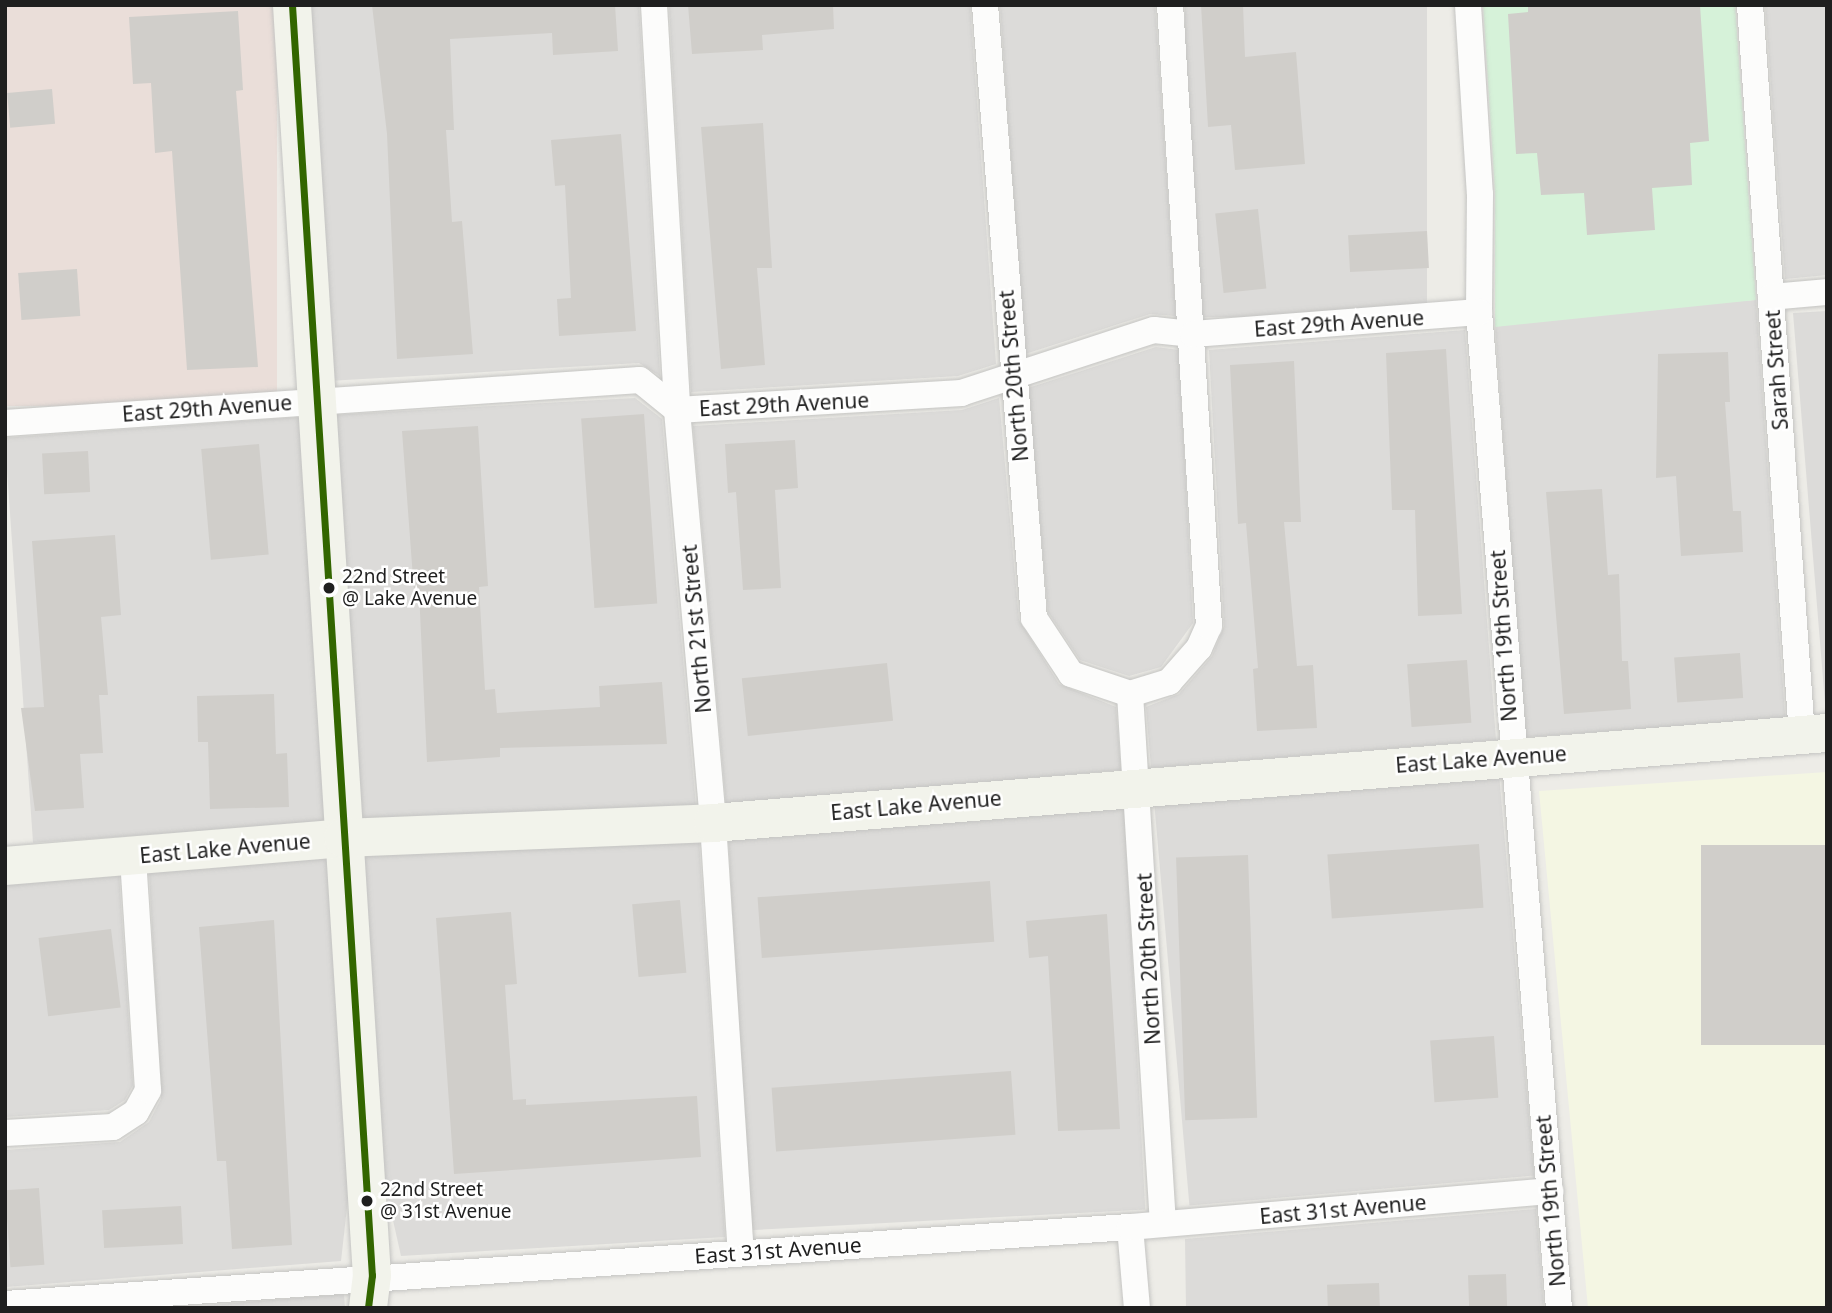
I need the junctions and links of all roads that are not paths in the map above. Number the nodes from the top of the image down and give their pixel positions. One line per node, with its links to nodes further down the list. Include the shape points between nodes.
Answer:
1 (292, 5): 12 (street)
2 (654, 5): 13 (street, North 21st Street)
3 (985, 5): 11 (street, North 20th Street)
4 (1170, 5): 10 (street)
5 (1468, 5): 9 (street, North 19th Street, via 1480,194)
6 (1750, 5): 8 (street, Sarah Street)
7 (1827, 292): 8 (street)
8 (1771, 297): 16 (street, Sarah Street)
9 (1479, 312): 10 (street, East 29th Avenue); 17 (street, North 19th Street)
10 (1193, 334): 11 (street, East 29th Avenue, via 1154,330); 15 (street, via 1209,626 1199,648 1169,682)
11 (1012, 376): 13 (street, East 29th Avenue, via 961,393); 15 (street, North 20th Street, via 1034,618 1071,674)
12 (314, 399): 13 (street, East 29th Avenue, via 640,380); 14 (street, East 29th Avenue); 20 (street)
13 (677, 410): 19 (street, North 21st Street)
14 (5, 423)
15 (1130, 694): 18 (street, North 20th Street)
16 (1815, 734): 17 (street, East Lake Avenue)
17 (1512, 756): 18 (street, East Lake Avenue); 24 (street, North 19th Street)
18 (1138, 786): 19 (street, East Lake Avenue); 25 (street, North 20th Street)
19 (713, 823): 20 (street, East Lake Avenue); 27 (street, North 21st Street)
20 (343, 838): 21 (street, East Lake Avenue); 28 (street)
21 (133, 855): 22 (street, East Lake Avenue); 23 (street, via 148,1090 136,1112 113,1126)
22 (5, 866)
23 (5, 1133)
24 (1550, 1191): 25 (street, East 31st Avenue); 31 (street, North 19th Street)
25 (1163, 1224): 26 (street, East 31st Avenue)
26 (1130, 1227): 27 (street, East 31st Avenue); 30 (street)
27 (741, 1252): 28 (street, East 31st Avenue)
28 (374, 1297): 29 (street, East 31st Avenue)
29 (5, 1304)
30 (1137, 1308)
31 (1559, 1308)

